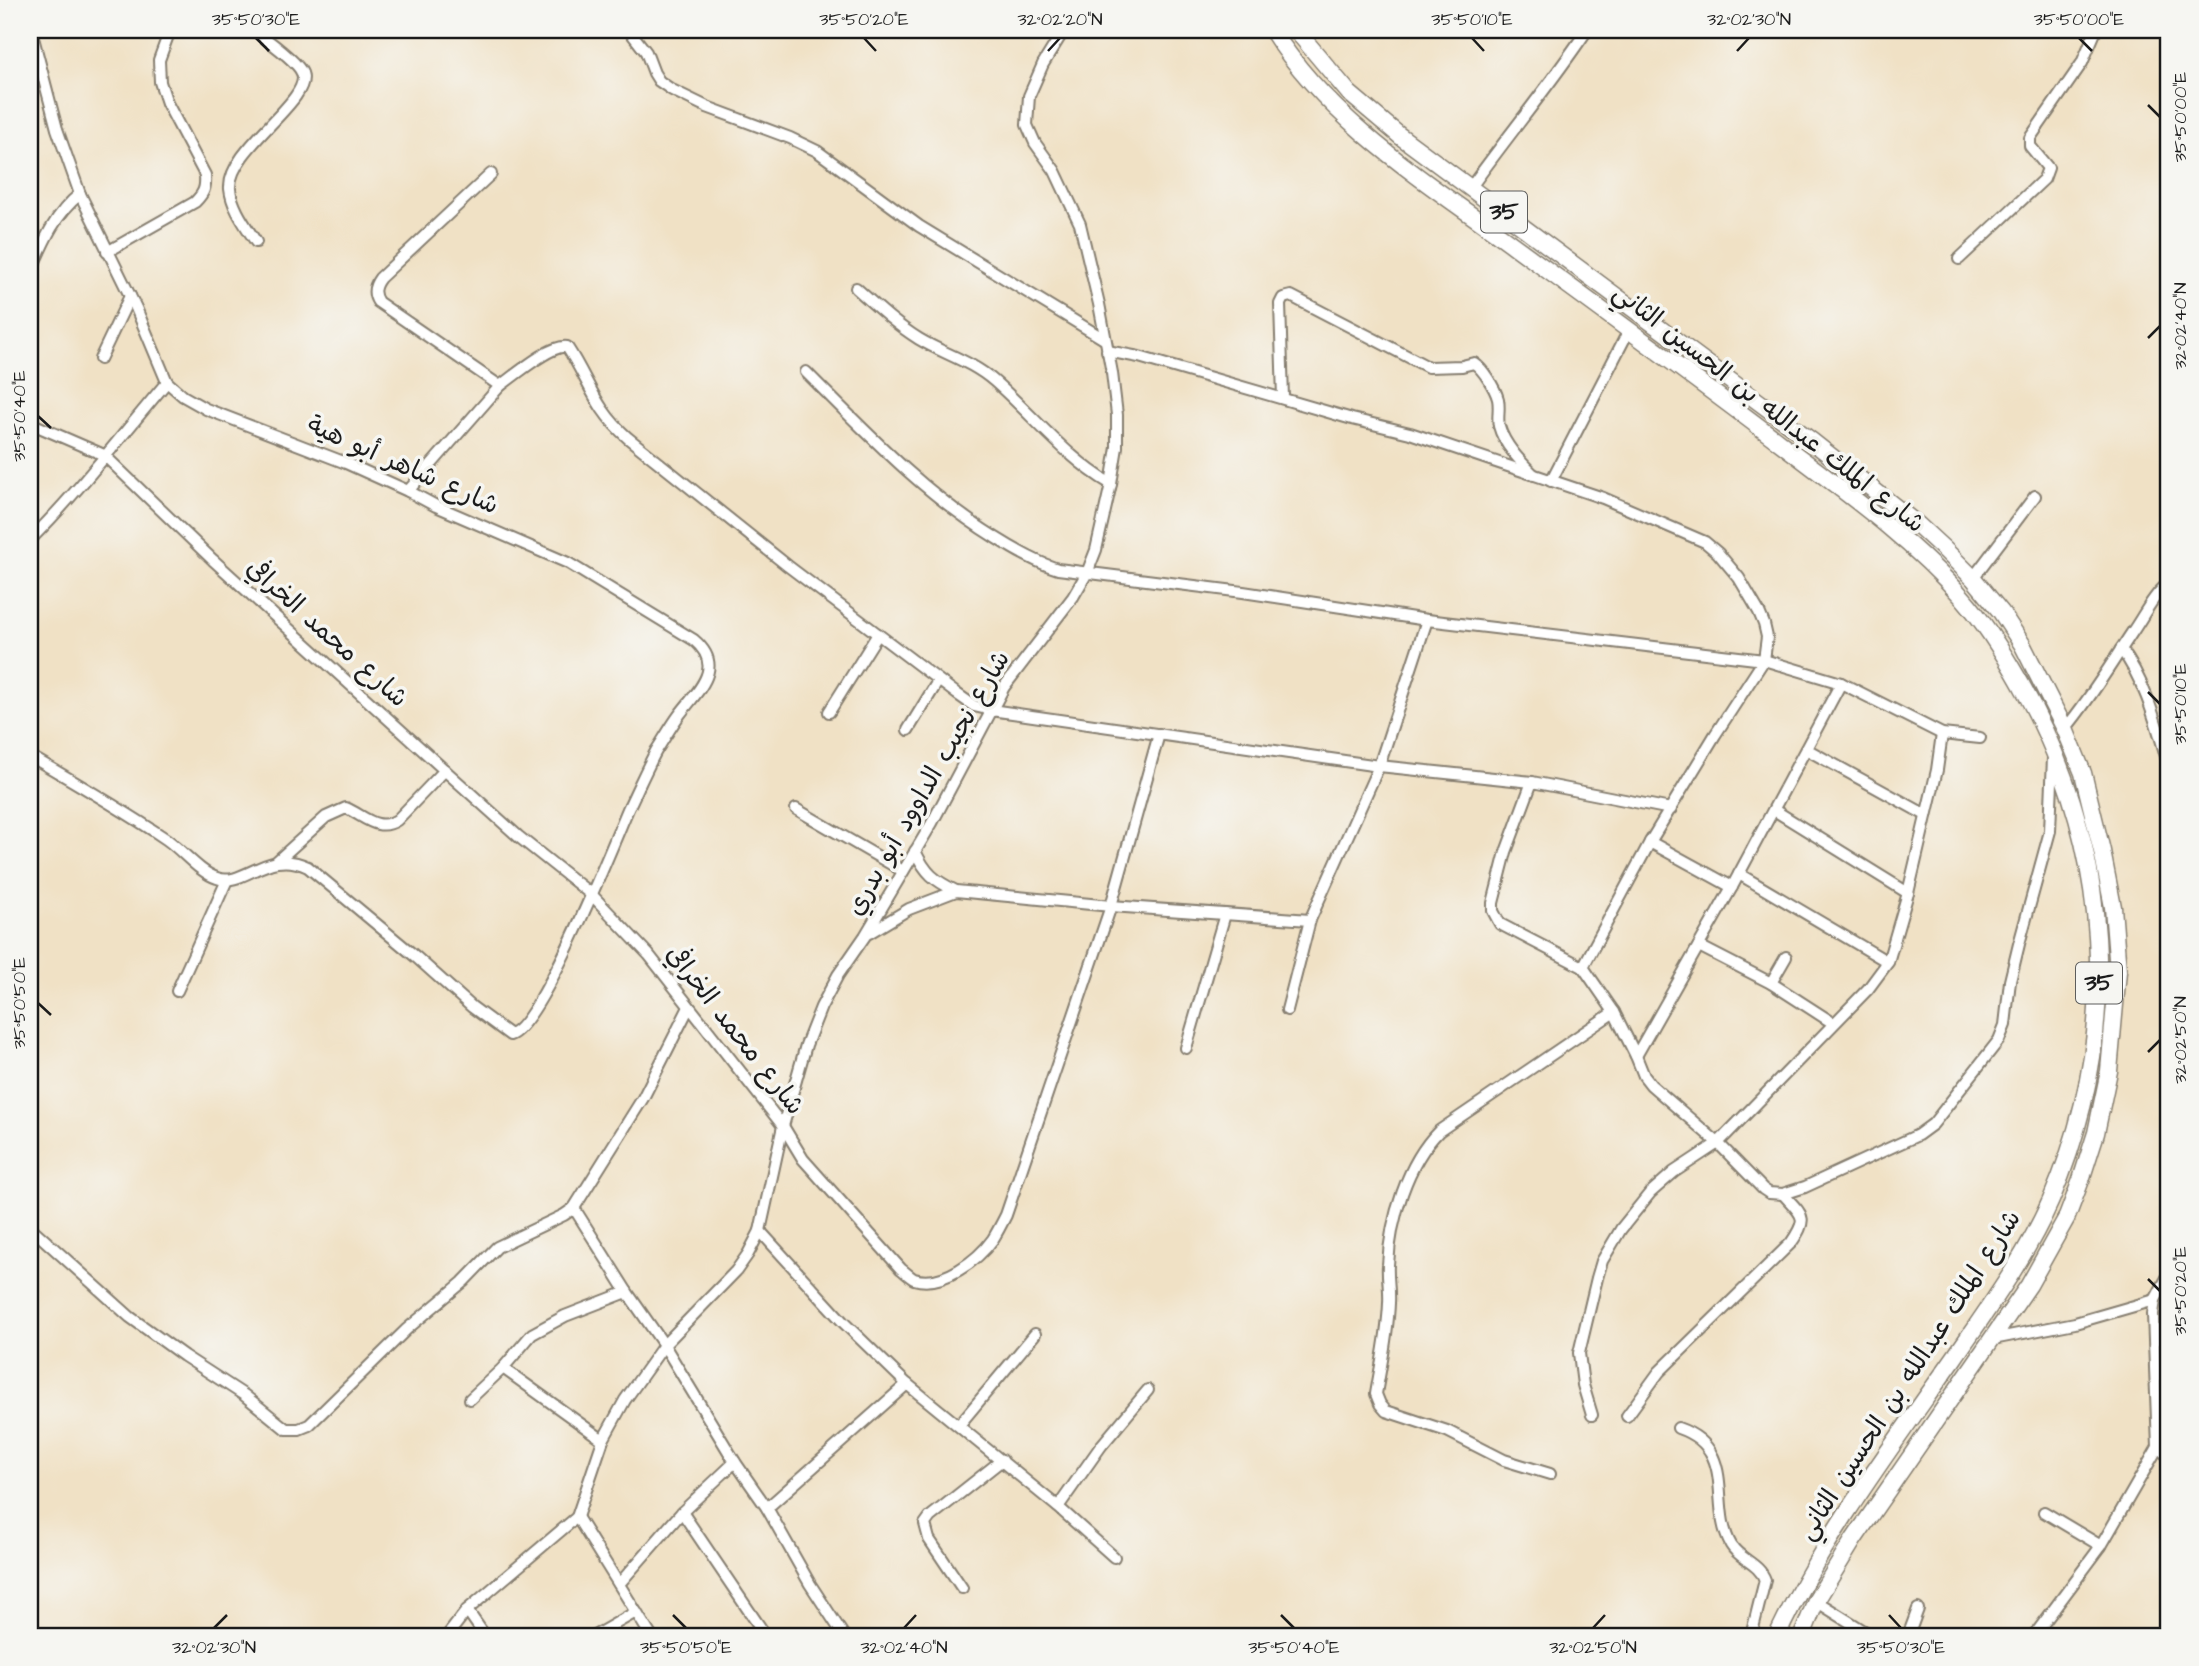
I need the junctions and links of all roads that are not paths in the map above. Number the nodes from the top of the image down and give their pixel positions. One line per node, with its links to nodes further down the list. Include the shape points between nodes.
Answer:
1 (31, 30): 14 (street)
2 (170, 30): 16 (street, via 159,60 160,82 205,175 206,186 195,202)
3 (254, 30): 11 (street)
4 (274, 30): 11 (street)
5 (629, 30): 22 (street, via 659,80 672,90 817,150 919,226)
6 (1064, 30): 22 (street, شارع نجيب الداوود أبو بدري, via 1029,96 1027,125 1080,224)
7 (1272, 30): 21 (highway, شارع الملك عبدالله بن الحسين الثاني / 35, via 1312,83 1354,125)
8 (1296, 30): 13 (highway, شارع الملك عبدالله بن الحسين الثاني / 35, via 1349,93)
9 (1587, 30): 13 (street)
10 (2096, 30): 17 (street, via 2082,63 2030,138 2030,146 2048,168 2045,179)
11 (266, 39): 15 (street, via 299,68 303,80 299,93 235,168 230,186 233,202)
12 (491, 174): 30 (street, via 380,278 374,293 379,302)
13 (1471, 187): 23 (highway, شارع الملك عبدالله بن الحسين الثاني / 35)
14 (80, 194): 16 (street); 18 (street, via 51,226)
15 (256, 242)
16 (107, 252): 20 (street)
17 (1959, 258)
18 (30, 273)
19 (856, 288): 37 (street, via 920,340 965,360 994,381 1065,450)
20 (130, 296): 25 (street); 29 (street)
21 (1629, 330): 26 (highway, شارع الملك عبدالله بن الحسين الثاني / 35); 36 (street)
22 (1104, 338): 24 (street, شارع نجيب الداوود أبو بدري)
23 (1690, 350): 26 (highway, via 1690,363); 28 (highway, شارع الملك عبدالله بن الحسين الثاني / 35)
24 (1107, 351): 32 (street); 37 (street, شارع نجيب الداوود أبو بدري, via 1118,433)
25 (100, 359)
26 (1678, 367): 31 (highway, شارع الملك عبدالله بن الحسين الثاني / 35)
27 (806, 372): 41 (street, via 893,460 977,526 1046,565)
28 (1726, 378): 31 (highway, via 1716,382); 42 (highway, شارع الملك عبدالله بن الحسين الثاني / 35, via 1918,525)
29 (167, 382): 34 (street); 38 (street, شارع شاهر أبو هية, via 206,409)
30 (500, 386): 38 (street); 45 (street, via 551,350 567,347 599,406 621,431)
31 (1714, 393): 57 (highway, شارع الملك عبدالله بن الحسين الثاني / 35, via 1845,492 1964,598 2000,646)
32 (1283, 398): 35 (street, via 1410,433); 35 (street, via 1280,303 1291,296 1428,366 1474,363 1482,368 1498,399 1502,434)
33 (30, 423): 34 (street, شارع محمد الخرافي)
34 (104, 455): 40 (street); 62 (street, شارع محمد الخرافي)
35 (1536, 477): 36 (street)
36 (1551, 481): 47 (street, via 1691,534 1712,548 1739,578 1764,624)
37 (1111, 484): 41 (street, شارع نجيب الداوود أبو بدري)
38 (408, 491): 77 (street, شارع شاهر أبو هية, via 576,567 694,639 707,654 708,674 703,685 656,751)
39 (2035, 496): 42 (street)
40 (30, 540)
41 (1087, 573): 44 (street); 50 (street, شارع نجيب الداوود أبو بدري)
42 (1973, 578): 52 (highway, شارع الملك عبدالله بن الحسين الثاني / 35, via 2022,644)
43 (2169, 583): 46 (street)
44 (1427, 620): 47 (street); 60 (street)
45 (878, 634): 48 (street); 51 (street)
46 (2121, 649): 52 (street); 61 (street, via 2140,680)
47 (1764, 660): 49 (street); 64 (street)
48 (938, 681): 50 (street, via 974,706); 53 (street)
49 (1841, 683): 55 (street); 58 (street)
50 (991, 710): 54 (street); 69 (street, شارع نجيب الداوود أبو بدري)
51 (829, 712)
52 (2065, 729): 104 (highway, شارع الملك عبدالله بن الحسين الثاني / 35, via 2083,773 2113,907 2118,971 2109,1071 2096,1133 2067,1217)
53 (908, 730)
54 (1159, 734): 60 (street); 78 (street, شارع محمد الخرافي)
55 (1942, 734): 56 (street); 67 (street)
56 (1980, 738)
57 (2053, 747): 96 (street, via 2050,831 1999,1040 1933,1124 1918,1135); 140 (highway, شارع الملك عبدالله بن الحسين الثاني / 35, via 2081,831 2096,919 2099,990 2092,1069 2078,1123 2051,1199 2026,1248 1834,1530)
58 (1806, 749): 66 (street); 67 (street)
59 (30, 756): 73 (street, via 147,826 208,874)
60 (1379, 766): 63 (street); 80 (street)
61 (2169, 766)
62 (445, 770): 70 (street, via 389,825 381,826 346,808 326,817); 77 (street, شارع محمد الخرافي)
63 (1532, 782): 64 (street); 85 (street, via 1506,852 1493,911 1500,924)
64 (1671, 808): 68 (street)
65 (796, 809): 71 (street)
66 (1774, 810): 72 (street); 76 (street)
67 (1926, 814): 76 (street)
68 (1650, 842): 74 (street); 85 (street)
69 (915, 851): 71 (street, شارع نجيب الداوود أبو بدري); 75 (street, via 936,882)
70 (276, 862): 73 (street); 77 (street, شارع شاهر أبو هية, via 295,861 308,867 510,1035 528,1019)
71 (903, 871): 81 (street, شارع نجيب الداوود أبو بدري)
72 (1739, 874): 74 (street); 84 (street)
73 (227, 880): 87 (street)
74 (1732, 887): 82 (street)
75 (956, 891): 78 (street); 81 (street, via 909,909)
76 (1908, 893): 84 (street)
77 (592, 895): 88 (street, شارع محمد الخرافي, via 649,955)
78 (1111, 906): 79 (street); 94 (street, شارع محمد الخرافي, via 1006,1215 992,1240 953,1274 914,1279 901,1269 803,1159)
79 (1225, 914): 80 (street); 92 (street)
80 (1310, 920): 89 (street)
81 (865, 936): 94 (street, شارع نجيب الداوود أبو بدري, via 821,1007)
82 (1699, 946): 86 (street); 93 (street)
83 (1786, 957): 86 (street)
84 (1888, 962): 91 (street)
85 (1583, 967): 90 (street)
86 (1771, 983): 91 (street)
87 (177, 992)
88 (689, 1007): 94 (street, شارع محمد الخرافي); 97 (street, via 643,1098)
89 (1287, 1010)
90 (1614, 1012): 93 (street); 119 (street, via 1438,1131 1416,1160 1391,1232 1390,1302 1376,1394 1380,1404 1386,1411 1447,1431 1504,1460)
91 (1833, 1023): 95 (street)
92 (1186, 1048)
93 (1636, 1056): 95 (street, via 1644,1076 1659,1094)
94 (783, 1126): 99 (street, شارع نجيب الداوود أبو بدري)
95 (1718, 1143): 96 (street, via 1763,1189); 110 (street, via 1650,1193 1620,1229 1602,1261 1579,1353)
96 (1783, 1195): 111 (street, via 1802,1214 1800,1231 1660,1371)
97 (574, 1208): 98 (street, via 497,1248 309,1425 293,1430 130,1317); 101 (street)
98 (30, 1227)
99 (760, 1231): 105 (street, شارع نجيب الداوود أبو بدري, via 736,1271); 107 (street)
100 (2169, 1274): 102 (street)
101 (627, 1292): 105 (street); 106 (street, via 540,1329)
102 (2155, 1300): 104 (street, via 2075,1323); 115 (street)
103 (1035, 1334): 112 (street)
104 (1993, 1339): 129 (highway, شارع الملك عبدالله بن الحسين الثاني / 35)
105 (664, 1345): 114 (street, شارع نجيب الداوود أبو بدري); 118 (street)
106 (503, 1368): 109 (street); 114 (street)
107 (907, 1384): 112 (street); 121 (street)
108 (1148, 1390): 120 (street)
109 (470, 1399)
110 (1592, 1415)
111 (1627, 1416)
112 (960, 1425): 117 (street)
113 (1678, 1428): 139 (street, via 1693,1433 1707,1447 1731,1545 1757,1566 1765,1580)
114 (603, 1440): 124 (street, شارع نجيب الداوود أبو بدري)
115 (2158, 1447): 116 (street); 125 (street)
116 (2169, 1457)
117 (1002, 1460): 120 (street); 128 (street, via 925,1524 929,1539)
118 (735, 1462): 121 (street); 122 (street)
119 (1550, 1474)
120 (1058, 1507): 126 (street)
121 (767, 1508): 138 (street)
122 (682, 1512): 127 (street); 137 (street)
123 (2045, 1512): 125 (street)
124 (577, 1517): 127 (street); 131 (street)
125 (2101, 1546): 144 (street)
126 (1114, 1558)
127 (619, 1584): 132 (street)
128 (962, 1588)
129 (1816, 1601): 141 (highway, شارع الملك عبدالله بن الحسين الثاني / 35); 142 (street)
130 (1918, 1609): 143 (street)
131 (467, 1610): 133 (street); 134 (street)
132 (636, 1612): 135 (street); 136 (street)
133 (447, 1636)
134 (485, 1636)
135 (594, 1636)
136 (651, 1636)
137 (766, 1636)
138 (844, 1636)
139 (1751, 1636)
140 (1777, 1636)
141 (1802, 1636)
142 (1872, 1636)
143 (1908, 1636)
144 (2034, 1636)

